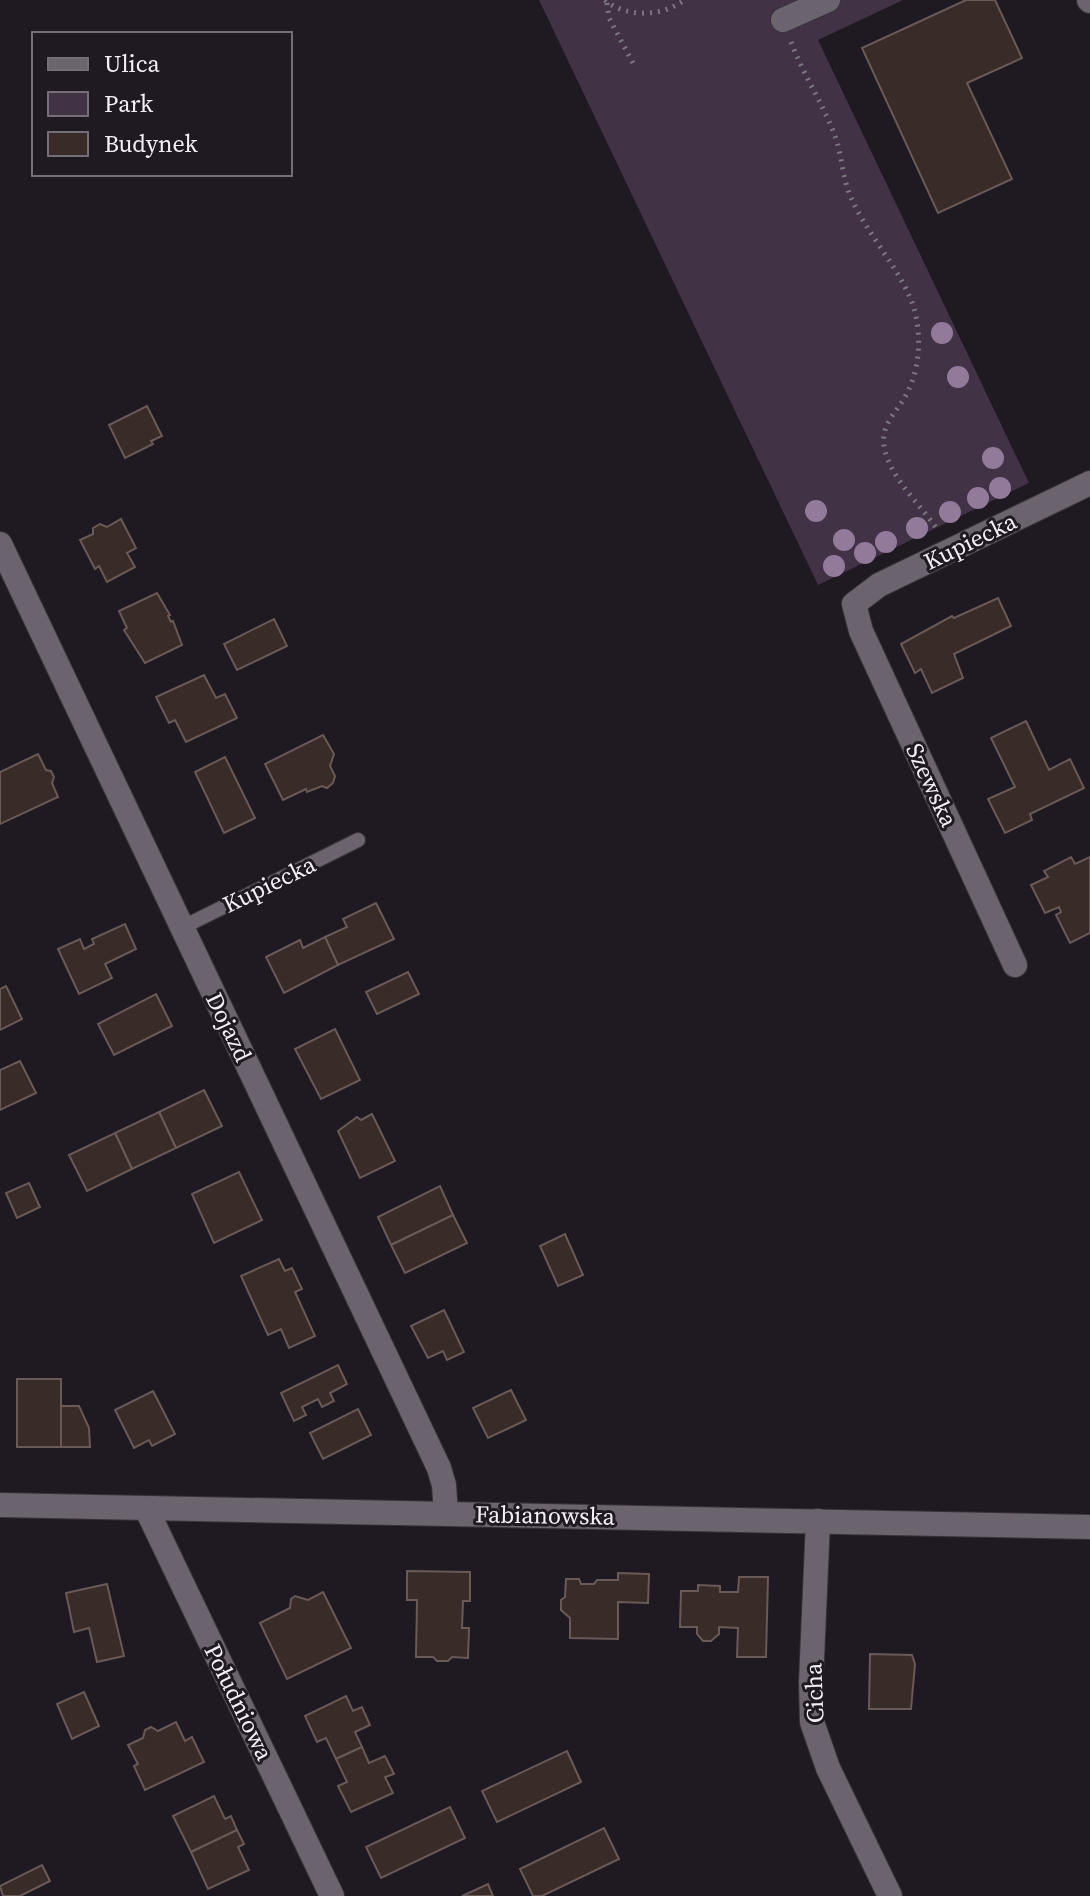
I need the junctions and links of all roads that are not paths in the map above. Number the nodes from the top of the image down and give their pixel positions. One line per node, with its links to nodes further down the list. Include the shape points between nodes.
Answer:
1 (828, 0): 2 (street)
2 (783, 20)
3 (1090, 483): 5 (street, Kupiecka, via 879,585)
4 (0, 544): 7 (street, Dojazd)
5 (854, 604): 8 (street, Szewska, via 861,631)
6 (358, 840): 7 (lane, Kupiecka)
7 (181, 928): 11 (street, Dojazd, via 439,1468)
8 (1015, 965)
9 (0, 1505): 10 (street, Fabianowska)
10 (146, 1508): 11 (street, Fabianowska); 14 (street, Południowa)
11 (446, 1513): 12 (street, Fabianowska)
12 (818, 1521): 13 (street, Fabianowska); 15 (street, Cicha, via 812,1722 828,1768)
13 (1090, 1527)
14 (332, 1896)
15 (890, 1896)

